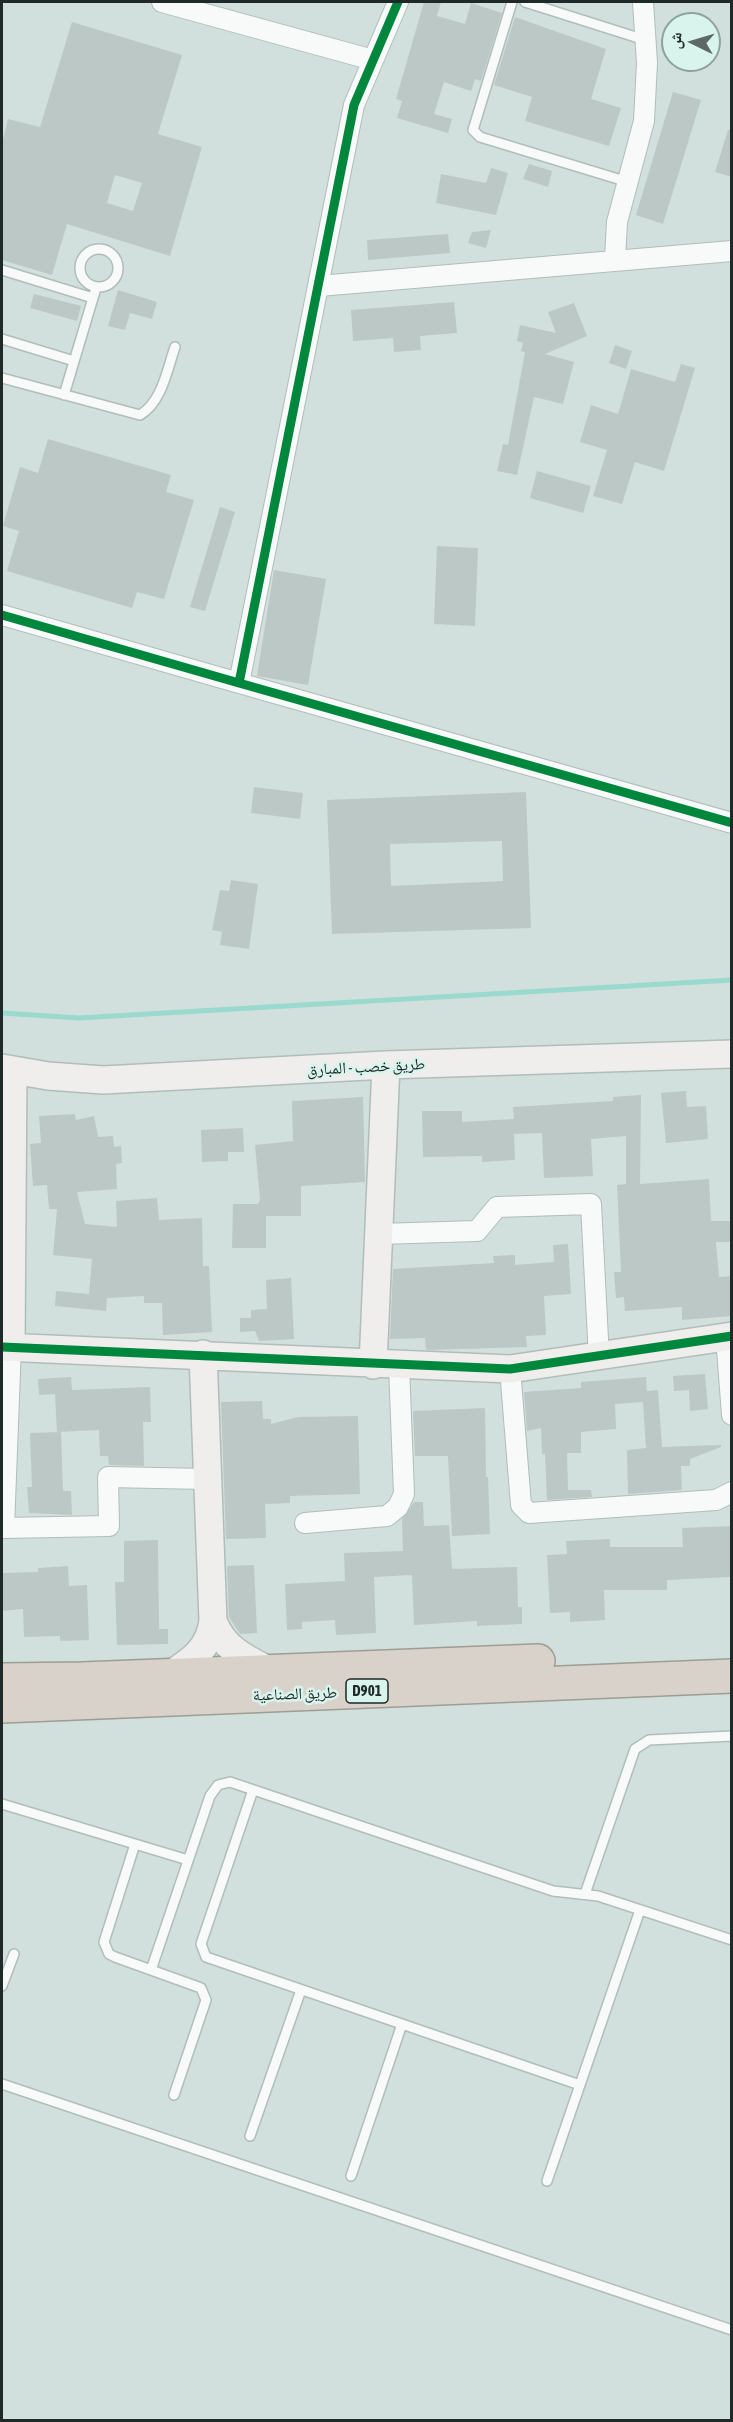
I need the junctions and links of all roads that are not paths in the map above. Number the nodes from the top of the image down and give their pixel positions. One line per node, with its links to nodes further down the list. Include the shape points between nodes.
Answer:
1 (162, 2): 7 (street)
2 (398, 2): 7 (street)
3 (512, 2): 8 (lane, via 474,130 480,137)
4 (525, 2): 6 (lane)
5 (643, 2): 6 (street)
6 (645, 40): 8 (street, via 645,121)
7 (373, 60): 12 (street, via 354,105)
8 (628, 182): 10 (street, via 617,222)
9 (732, 251): 10 (street)
10 (615, 259): 12 (street)
11 (2, 270): 14 (lane)
12 (319, 286): 21 (street)
13 (96, 288): 13 (lane, via 114,282 119,270 116,258 100,249 88,253 81,263 85,281); 14 (lane)
14 (93, 298): 17 (lane)
15 (2, 339): 17 (lane)
16 (175, 347): 19 (lane, via 155,401 140,415)
17 (74, 361): 19 (lane)
18 (2, 378): 19 (lane)
19 (64, 395)
20 (2, 615): 21 (street)
21 (239, 683): 22 (street)
22 (732, 823)
23 (732, 1054): 24 (street, طريق خصب - المبارق)
24 (386, 1065): 25 (street, طريق خصب - المبارق, via 104,1080); 26 (street)
25 (7, 1069): 28 (street)
26 (379, 1234): 30 (street, via 477,1231 496,1207 591,1204); 31 (street)
27 (729, 1336): 30 (street); 33 (street)
28 (6, 1347): 29 (street); 34 (street, via 4,1528 109,1526 108,1477)
29 (203, 1354): 31 (street); 34 (street)
30 (599, 1358): 32 (street)
31 (386, 1365): 32 (street); 36 (street, via 404,1494 398,1507 387,1516)
32 (510, 1369): 35 (street, via 521,1505 529,1513 716,1500)
33 (732, 1415)
34 (206, 1479): 37 (street)
35 (732, 1492)
36 (305, 1523)
37 (213, 1621): 39 (street, via 230,1648); 40 (street, via 200,1652)
38 (732, 1653): 39 (highway, طريق الصناعية / D901)
39 (272, 1672): 40 (highway, طريق الصناعية / D901)
40 (168, 1676): 42 (highway, طريق الصناعية / D901)
41 (732, 1676): 43 (highway, طريق الصناعية / D901)
42 (2, 1680)
43 (19, 1710)
44 (732, 1736): 49 (lane, via 649,1740 635,1749)
45 (253, 1790): 48 (lane, via 230,1782 213,1790); 49 (lane, via 553,1891); 55 (lane, via 203,1936 202,1951 213,1960)
46 (2, 1804): 47 (lane)
47 (135, 1844): 48 (lane); 53 (lane, via 104,1942 109,1954)
48 (188, 1860): 53 (lane)
49 (585, 1894): 50 (lane)
50 (640, 1910): 51 (lane); 58 (lane)
51 (732, 1940)
52 (14, 1954): 54 (lane)
53 (151, 1970): 59 (lane, via 195,1985 205,1993)
54 (2, 1986)
55 (301, 1990): 56 (lane); 60 (lane)
56 (402, 2024): 58 (lane); 61 (lane)
57 (2, 2084): 63 (lane)
58 (580, 2085): 62 (lane)
59 (174, 2095)
60 (250, 2136)
61 (351, 2176)
62 (547, 2181)
63 (732, 2330)

